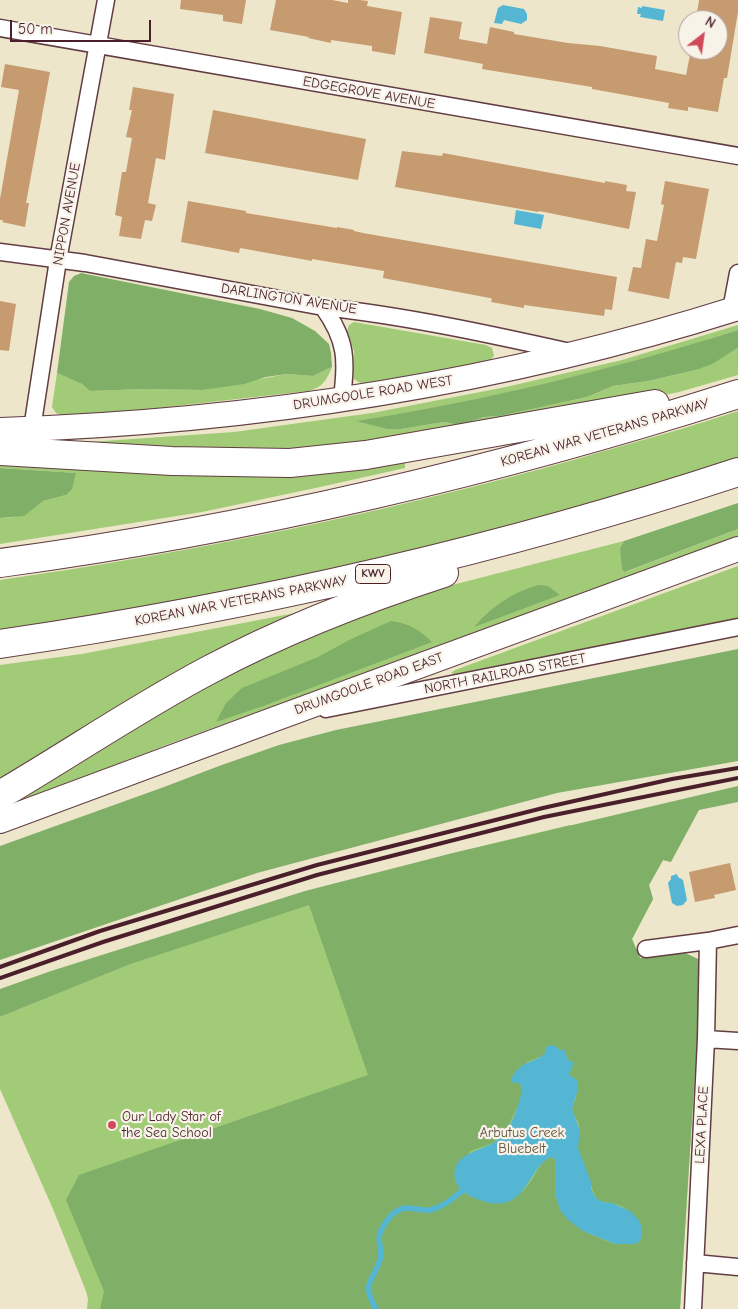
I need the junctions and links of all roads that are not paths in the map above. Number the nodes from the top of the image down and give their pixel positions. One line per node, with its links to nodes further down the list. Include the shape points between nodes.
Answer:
1 (106, 0): 3 (street, NIPPON AVENUE)
2 (0, 28): 3 (street, EDGEGROVE AVENUE)
3 (98, 45): 4 (street, EDGEGROVE AVENUE); 6 (street, NIPPON AVENUE)
4 (738, 156)
5 (0, 252): 6 (street, DARLINGTON AVENUE)
6 (58, 260): 8 (street, DARLINGTON AVENUE); 13 (street, NIPPON AVENUE)
7 (738, 273): 9 (street)
8 (323, 307): 10 (street, DARLINGTON AVENUE, via 362,311); 12 (street, via 342,340)
9 (735, 309): 10 (main road, DRUMGOOLE ROAD WEST)
10 (578, 353): 12 (main road, DRUMGOOLE ROAD WEST, via 468,378)
11 (738, 392): 15 (highway, via 366,455 298,462 217,463); 19 (highway, KOREAN WAR VETERANS PARKWAY, via 642,423 370,494 179,534)
12 (342, 400): 13 (main road, DRUMGOOLE ROAD WEST, via 172,420)
13 (32, 429): 14 (main road, DRUMGOOLE ROAD WEST)
14 (0, 430)
15 (0, 451)
16 (738, 472): 17 (highway, KOREAN WAR VETERANS PARKWAY / KWV)
17 (636, 503): 21 (highway, KOREAN WAR VETERANS PARKWAY / KWV, via 510,540 313,588); 23 (highway, via 483,563 427,578 372,598 246,651 167,694)
18 (738, 549): 22 (main road, DRUMGOOLE ROAD EAST)
19 (0, 563)
20 (738, 627): 22 (street, NORTH RAILROAD STREET)
21 (0, 644)
22 (272, 720): 24 (main road, DRUMGOOLE ROAD EAST)
23 (0, 795)
24 (0, 821)
25 (738, 935): 26 (street)
26 (708, 942): 27 (street); 28 (street, LEXA PLACE)
27 (646, 949)
28 (706, 1039): 29 (street); 30 (street, LEXA PLACE)
29 (738, 1041)
30 (695, 1263): 31 (street); 32 (street, LEXA PLACE)
31 (738, 1267)
32 (693, 1309)

